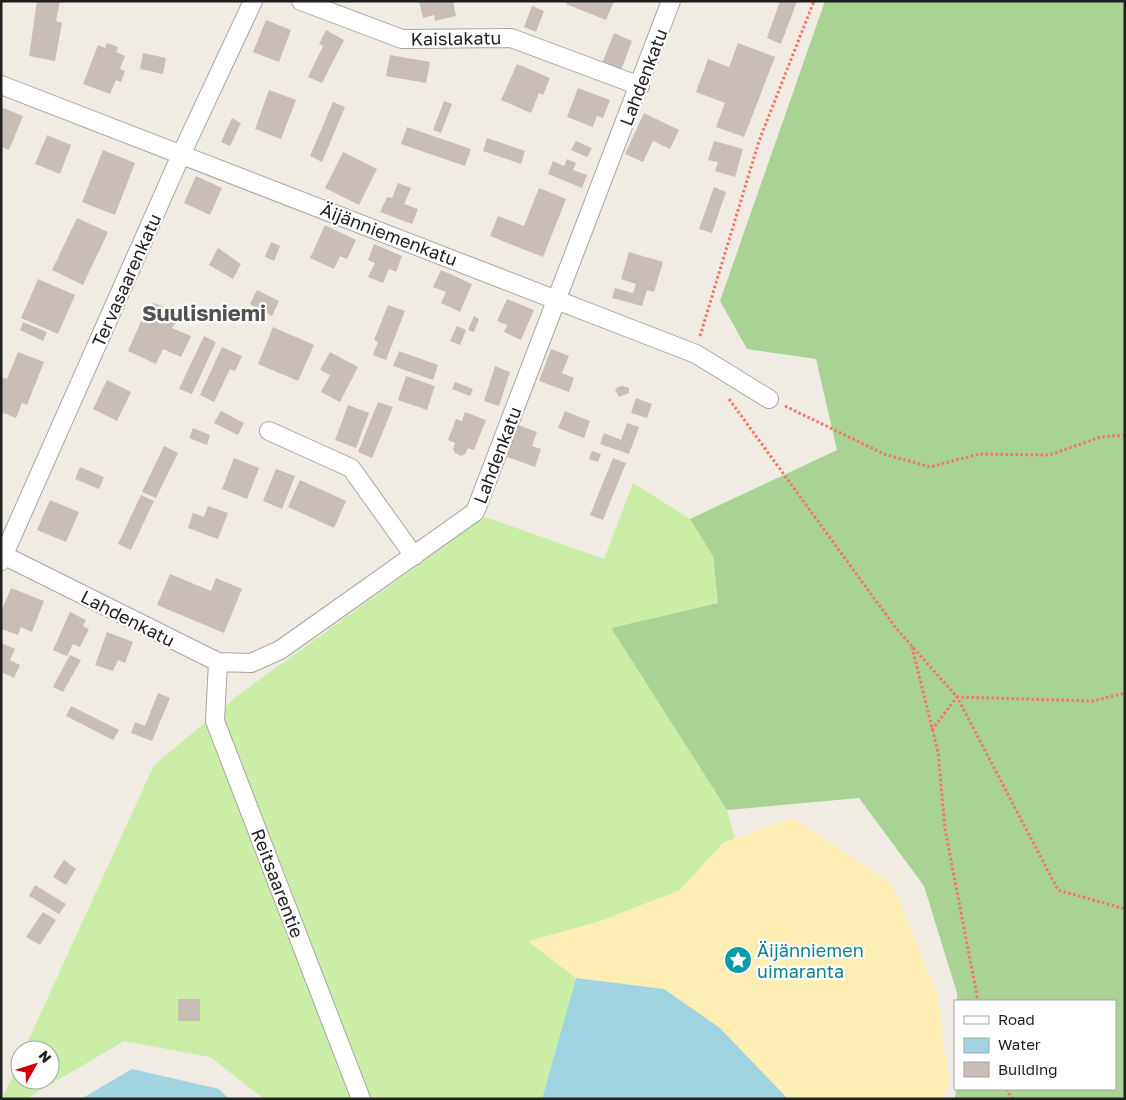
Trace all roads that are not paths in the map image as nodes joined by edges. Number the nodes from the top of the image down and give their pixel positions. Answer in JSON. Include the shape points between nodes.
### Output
{"nodes":[{"id":1,"x":253,"y":1,"type":"edge"},
{"id":2,"x":301,"y":1,"type":"edge"},
{"id":3,"x":671,"y":1,"type":"edge"},
{"id":4,"x":1,"y":85,"type":"edge"},
{"id":5,"x":640,"y":86,"type":"junction"},
{"id":6,"x":181,"y":155,"type":"junction"},
{"id":7,"x":557,"y":299,"type":"junction"},
{"id":8,"x":769,"y":399,"type":"road end"},
{"id":9,"x":269,"y":431,"type":"dead end"},
{"id":10,"x":414,"y":556,"type":"junction"},
{"id":11,"x":2,"y":557,"type":"edge"},
{"id":12,"x":218,"y":662,"type":"junction"},
{"id":13,"x":361,"y":1099,"type":"edge"}],
"edges":[{"from":1,"to":6,"type":"street","name":"Tervasaarenkatu"},
{"from":2,"to":5,"type":"street","name":"Kaislakatu","via":[[402,39],[512,38]]},
{"from":3,"to":5,"type":"street","name":"Lahdenkatu"},
{"from":4,"to":6,"type":"street","name":"Äijänniemenkatu"},
{"from":5,"to":7,"type":"street","name":"Lahdenkatu"},
{"from":6,"to":7,"type":"street","name":"Äijänniemenkatu"},
{"from":6,"to":11,"type":"street","name":"Tervasaarenkatu"},
{"from":7,"to":8,"type":"street","name":"Äijänniemenkatu","via":[[696,354]]},
{"from":7,"to":10,"type":"street","name":"Lahdenkatu","via":[[475,512]]},
{"from":9,"to":10,"type":"street","via":[[351,468]]},
{"from":10,"to":12,"type":"street","name":"Lahdenkatu","via":[[280,650],[251,663]]},
{"from":11,"to":12,"type":"street","name":"Lahdenkatu"},
{"from":12,"to":13,"type":"street","name":"Reitsaarentie","via":[[215,721]]}]}
